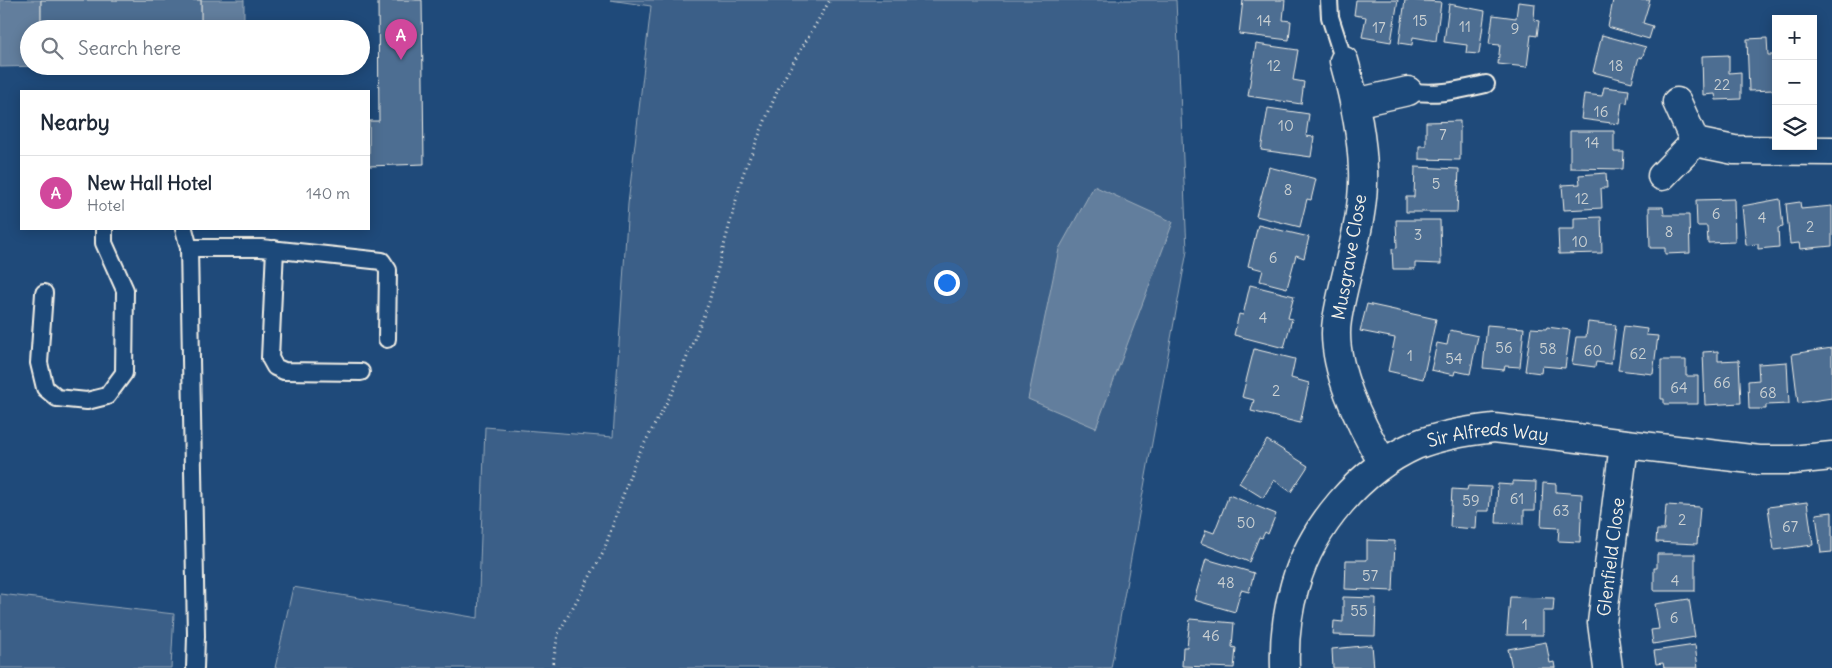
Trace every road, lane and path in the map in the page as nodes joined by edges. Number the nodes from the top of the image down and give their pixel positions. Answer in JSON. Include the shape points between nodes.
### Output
{"nodes":[{"id":1,"x":830,"y":0,"type":"edge"},
{"id":2,"x":1329,"y":0,"type":"edge"},
{"id":3,"x":1344,"y":61,"type":"joint"},
{"id":4,"x":1486,"y":84,"type":"dead end"},
{"id":5,"x":1408,"y":91,"type":"joint"},
{"id":6,"x":1676,"y":102,"type":"dead end"},
{"id":7,"x":1355,"y":103,"type":"junction"},
{"id":8,"x":1695,"y":142,"type":"junction"},
{"id":9,"x":1832,"y":150,"type":"edge"},
{"id":10,"x":1662,"y":176,"type":"dead end"},
{"id":11,"x":104,"y":230,"type":"edge"},
{"id":12,"x":184,"y":230,"type":"edge"},
{"id":13,"x":189,"y":248,"type":"junction"},
{"id":14,"x":275,"y":249,"type":"junction"},
{"id":15,"x":44,"y":293,"type":"dead end"},
{"id":16,"x":387,"y":338,"type":"dead end"},
{"id":17,"x":361,"y":372,"type":"dead end"},
{"id":18,"x":1624,"y":444,"type":"junction"},
{"id":19,"x":1832,"y":456,"type":"edge"},
{"id":20,"x":1383,"y":463,"type":"junction"},
{"id":21,"x":195,"y":668,"type":"edge"},
{"id":22,"x":552,"y":668,"type":"edge"},
{"id":23,"x":1285,"y":668,"type":"edge"},
{"id":24,"x":1608,"y":668,"type":"edge"}],
"edges":[{"from":1,"to":22,"type":"path","via":[[779,87],[743,174],[708,302],[675,387],[635,461],[603,553],[558,634]]},
{"from":2,"to":3,"type":"lane","via":[[1330,17]]},
{"from":3,"to":7,"type":"street","name":"Musgrave Close"},
{"from":4,"to":5,"type":"lane","via":[[1446,93]]},
{"from":5,"to":7,"type":"street"},
{"from":6,"to":8,"type":"street"},
{"from":7,"to":20,"type":"street","name":"Musgrave Close","via":[[1363,171],[1357,233],[1337,322],[1339,357],[1347,390],[1366,435]]},
{"from":8,"to":9,"type":"street","via":[[1734,150]]},
{"from":8,"to":10,"type":"street"},
{"from":11,"to":15,"type":"lane","via":[[104,243],[125,290],[124,373],[107,396],[86,401],[57,398],[45,388],[39,362]]},
{"from":12,"to":13,"type":"lane"},
{"from":13,"to":14,"type":"lane"},
{"from":13,"to":21,"type":"lane"},
{"from":14,"to":16,"type":"lane","via":[[382,261],[388,270]]},
{"from":14,"to":17,"type":"lane","via":[[270,358],[275,366],[284,371]]},
{"from":18,"to":19,"type":"street","name":"Sir Alfreds Way","via":[[1759,460]]},
{"from":18,"to":20,"type":"street","name":"Sir Alfreds Way","via":[[1494,428],[1455,433],[1426,442]]},
{"from":18,"to":24,"type":"street","name":"Glenfield Close","via":[[1602,623]]},
{"from":20,"to":23,"type":"street","name":"Sir Alfreds Way","via":[[1335,511],[1312,546],[1291,601],[1284,650]]}]}
